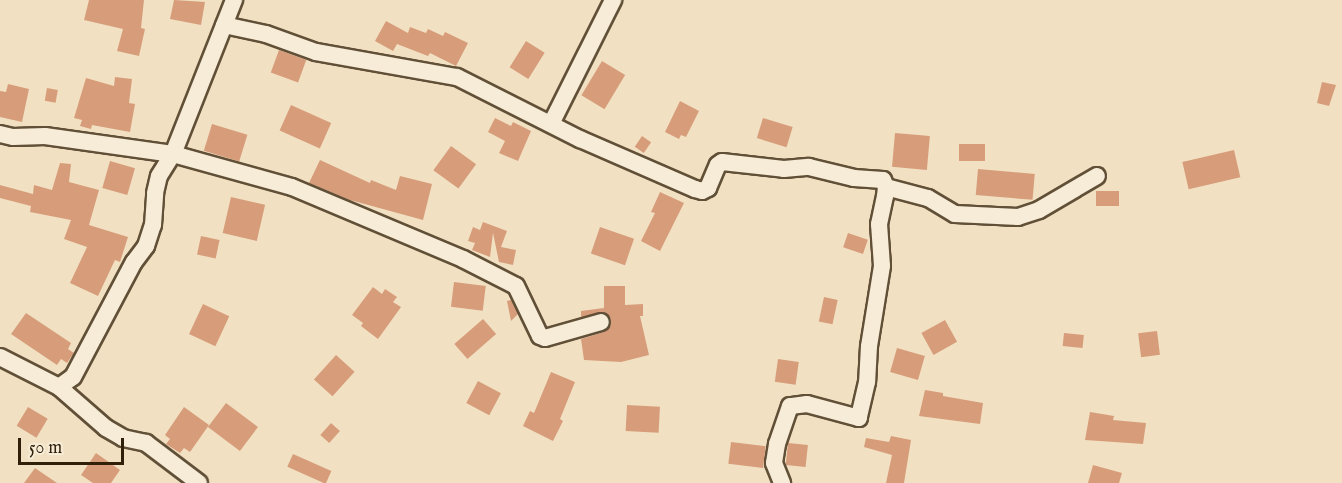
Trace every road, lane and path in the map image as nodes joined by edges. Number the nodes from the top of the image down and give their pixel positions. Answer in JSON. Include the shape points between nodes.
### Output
{"nodes":[{"id":1,"x":234,"y":0,"type":"edge"},
{"id":2,"x":614,"y":0,"type":"edge"},
{"id":3,"x":224,"y":25,"type":"junction"},
{"id":4,"x":551,"y":124,"type":"junction"},
{"id":5,"x":0,"y":134,"type":"edge"},
{"id":6,"x":173,"y":154,"type":"junction"},
{"id":7,"x":1097,"y":176,"type":"dead end"},
{"id":8,"x":886,"y":187,"type":"junction"},
{"id":9,"x":601,"y":322,"type":"dead end"},
{"id":10,"x":0,"y":357,"type":"edge"},
{"id":11,"x":59,"y":387,"type":"junction"},
{"id":12,"x":199,"y":483,"type":"edge"},
{"id":13,"x":782,"y":483,"type":"edge"}],
"edges":[{"from":1,"to":3,"type":"street"},
{"from":2,"to":4,"type":"street"},
{"from":3,"to":4,"type":"street","via":[[266,34],[316,52],[457,77]]},
{"from":3,"to":6,"type":"street"},
{"from":4,"to":8,"type":"street","via":[[702,191],[708,188],[722,162],[784,169],[810,167],[854,178],[883,180]]},
{"from":5,"to":6,"type":"street","via":[[45,136]]},
{"from":6,"to":9,"type":"street","via":[[292,188],[463,259],[516,286],[540,336],[545,338]]},
{"from":6,"to":11,"type":"street","via":[[159,176],[153,225],[146,246],[73,377]]},
{"from":7,"to":8,"type":"street","via":[[1039,210],[1018,217],[955,214],[928,198]]},
{"from":8,"to":13,"type":"street","via":[[879,224],[882,266],[859,418],[807,404],[790,406],[774,463]]},
{"from":10,"to":11,"type":"street"},
{"from":11,"to":12,"type":"street","via":[[106,428],[123,438],[146,443]]}]}
